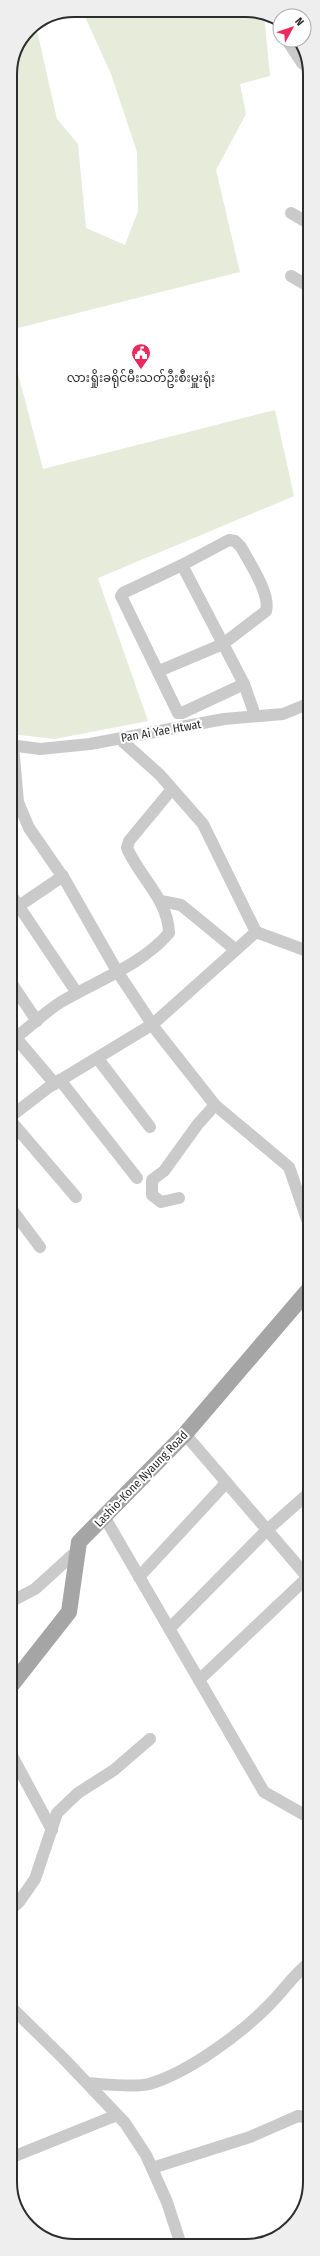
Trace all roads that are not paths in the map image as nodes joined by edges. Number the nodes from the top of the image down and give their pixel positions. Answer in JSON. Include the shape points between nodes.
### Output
{"nodes":[{"id":1,"x":292,"y":48,"type":"edge"},
{"id":2,"x":302,"y":62,"type":"edge"},
{"id":3,"x":291,"y":213,"type":"dead end"},
{"id":4,"x":303,"y":220,"type":"edge"},
{"id":5,"x":291,"y":276,"type":"dead end"},
{"id":6,"x":303,"y":283,"type":"edge"},
{"id":7,"x":182,"y":565,"type":"junction"},
{"id":8,"x":223,"y":644,"type":"junction"},
{"id":9,"x":159,"y":671,"type":"junction"},
{"id":10,"x":244,"y":684,"type":"junction"},
{"id":11,"x":303,"y":706,"type":"edge"},
{"id":12,"x":255,"y":715,"type":"junction"},
{"id":13,"x":120,"y":739,"type":"junction"},
{"id":14,"x":17,"y":746,"type":"edge"},
{"id":15,"x":172,"y":789,"type":"junction"},
{"id":16,"x":17,"y":792,"type":"edge"},
{"id":17,"x":63,"y":876,"type":"junction"},
{"id":18,"x":161,"y":901,"type":"junction"},
{"id":19,"x":17,"y":907,"type":"edge"},
{"id":20,"x":17,"y":913,"type":"edge"},
{"id":21,"x":256,"y":932,"type":"junction"},
{"id":22,"x":303,"y":949,"type":"edge"},
{"id":23,"x":236,"y":950,"type":"junction"},
{"id":24,"x":117,"y":971,"type":"junction"},
{"id":25,"x":17,"y":991,"type":"edge"},
{"id":26,"x":77,"y":993,"type":"junction"},
{"id":27,"x":37,"y":1021,"type":"junction"},
{"id":28,"x":153,"y":1024,"type":"junction"},
{"id":29,"x":17,"y":1037,"type":"edge"},
{"id":30,"x":17,"y":1044,"type":"edge"},
{"id":31,"x":98,"y":1058,"type":"junction"},
{"id":32,"x":58,"y":1082,"type":"junction"},
{"id":33,"x":216,"y":1105,"type":"junction"},
{"id":34,"x":17,"y":1114,"type":"edge"},
{"id":35,"x":17,"y":1127,"type":"edge"},
{"id":36,"x":150,"y":1127,"type":"dead end"},
{"id":37,"x":136,"y":1178,"type":"dead end"},
{"id":38,"x":76,"y":1197,"type":"dead end"},
{"id":39,"x":179,"y":1198,"type":"dead end"},
{"id":40,"x":303,"y":1207,"type":"edge"},
{"id":41,"x":17,"y":1216,"type":"edge"},
{"id":42,"x":40,"y":1247,"type":"dead end"},
{"id":43,"x":303,"y":1296,"type":"edge"},
{"id":44,"x":185,"y":1434,"type":"junction"},
{"id":45,"x":226,"y":1482,"type":"junction"},
{"id":46,"x":303,"y":1498,"type":"edge"},
{"id":47,"x":105,"y":1518,"type":"junction"},
{"id":48,"x":267,"y":1530,"type":"junction"},
{"id":49,"x":78,"y":1550,"type":"junction"},
{"id":50,"x":303,"y":1571,"type":"edge"},
{"id":51,"x":139,"y":1577,"type":"junction"},
{"id":52,"x":303,"y":1584,"type":"edge"},
{"id":53,"x":17,"y":1598,"type":"edge"},
{"id":54,"x":169,"y":1629,"type":"junction"},
{"id":55,"x":17,"y":1680,"type":"edge"},
{"id":56,"x":200,"y":1680,"type":"junction"},
{"id":57,"x":150,"y":1739,"type":"dead end"},
{"id":58,"x":17,"y":1765,"type":"edge"},
{"id":59,"x":303,"y":1814,"type":"edge"},
{"id":60,"x":52,"y":1830,"type":"junction"},
{"id":61,"x":17,"y":1904,"type":"edge"},
{"id":62,"x":303,"y":1968,"type":"edge"},
{"id":63,"x":17,"y":2013,"type":"edge"},
{"id":64,"x":88,"y":2084,"type":"junction"},
{"id":65,"x":117,"y":2115,"type":"junction"},
{"id":66,"x":303,"y":2117,"type":"edge"},
{"id":67,"x":17,"y":2151,"type":"edge"},
{"id":68,"x":152,"y":2168,"type":"junction"},
{"id":69,"x":179,"y":2239,"type":"edge"}],
"edges":[{"from":1,"to":2,"type":"street"},
{"from":3,"to":4,"type":"street"},
{"from":5,"to":6,"type":"street"},
{"from":7,"to":8,"type":"street"},
{"from":7,"to":8,"type":"street","via":[[229,540],[235,541],[241,547],[268,603],[266,611]]},
{"from":7,"to":9,"type":"street","via":[[121,596]]},
{"from":8,"to":9,"type":"street"},
{"from":8,"to":10,"type":"street"},
{"from":9,"to":10,"type":"street","via":[[178,713]]},
{"from":10,"to":12,"type":"street"},
{"from":11,"to":12,"type":"street","name":"Pan Ai Yae Htwat","via":[[283,714]]},
{"from":12,"to":13,"type":"street","name":"Pan Ai Yae Htwat"},
{"from":13,"to":14,"type":"street","name":"Pan Ai Yae Htwat","via":[[40,749]]},
{"from":13,"to":15,"type":"street"},
{"from":15,"to":18,"type":"street","via":[[129,841],[127,848]]},
{"from":15,"to":21,"type":"street","via":[[203,824]]},
{"from":16,"to":17,"type":"street","via":[[18,802],[29,828]]},
{"from":17,"to":19,"type":"street"},
{"from":17,"to":24,"type":"street"},
{"from":18,"to":23,"type":"street","via":[[181,905]]},
{"from":18,"to":24,"type":"street","via":[[168,919],[169,932],[163,940]]},
{"from":20,"to":26,"type":"street"},
{"from":21,"to":22,"type":"street"},
{"from":21,"to":23,"type":"street"},
{"from":23,"to":28,"type":"street"},
{"from":24,"to":26,"type":"street"},
{"from":24,"to":28,"type":"street"},
{"from":25,"to":27,"type":"street"},
{"from":26,"to":27,"type":"street","via":[[59,1003]]},
{"from":27,"to":29,"type":"street"},
{"from":28,"to":31,"type":"street"},
{"from":28,"to":33,"type":"street","via":[[197,1084]]},
{"from":30,"to":32,"type":"street"},
{"from":31,"to":32,"type":"street"},
{"from":31,"to":36,"type":"street"},
{"from":32,"to":34,"type":"street"},
{"from":32,"to":37,"type":"street"},
{"from":33,"to":39,"type":"street","via":[[198,1124],[164,1171],[152,1180],[152,1195],[160,1202]]},
{"from":33,"to":40,"type":"street","via":[[290,1167]]},
{"from":35,"to":38,"type":"street"},
{"from":41,"to":42,"type":"street"},
{"from":43,"to":44,"type":"main road","name":"Lashio-Kone Nyaung Road"},
{"from":44,"to":45,"type":"street"},
{"from":44,"to":47,"type":"main road","name":"Lashio-Kone Nyaung Road"},
{"from":45,"to":48,"type":"street"},
{"from":45,"to":51,"type":"street"},
{"from":46,"to":48,"type":"street"},
{"from":47,"to":49,"type":"main road","name":"Lashio-Kone Nyaung Road","via":[[79,1542]]},
{"from":47,"to":51,"type":"street"},
{"from":48,"to":50,"type":"street"},
{"from":48,"to":54,"type":"street"},
{"from":49,"to":53,"type":"street","via":[[35,1589]]},
{"from":49,"to":55,"type":"main road","name":"Lashio-Kone Nyaung Road","via":[[70,1612]]},
{"from":51,"to":54,"type":"street"},
{"from":52,"to":56,"type":"street"},
{"from":54,"to":56,"type":"street"},
{"from":56,"to":59,"type":"street","via":[[264,1792]]},
{"from":57,"to":60,"type":"street","via":[[114,1770],[78,1793],[57,1813]]},
{"from":58,"to":60,"type":"street"},
{"from":60,"to":61,"type":"street","via":[[35,1879]]},
{"from":62,"to":64,"type":"street","via":[[297,1972],[270,2004],[223,2043],[186,2068],[148,2084]]},
{"from":63,"to":64,"type":"street"},
{"from":64,"to":65,"type":"street"},
{"from":65,"to":67,"type":"street"},
{"from":65,"to":68,"type":"street","via":[[146,2155]]},
{"from":66,"to":68,"type":"street","via":[[298,2116],[250,2137]]},
{"from":68,"to":69,"type":"street"}]}
